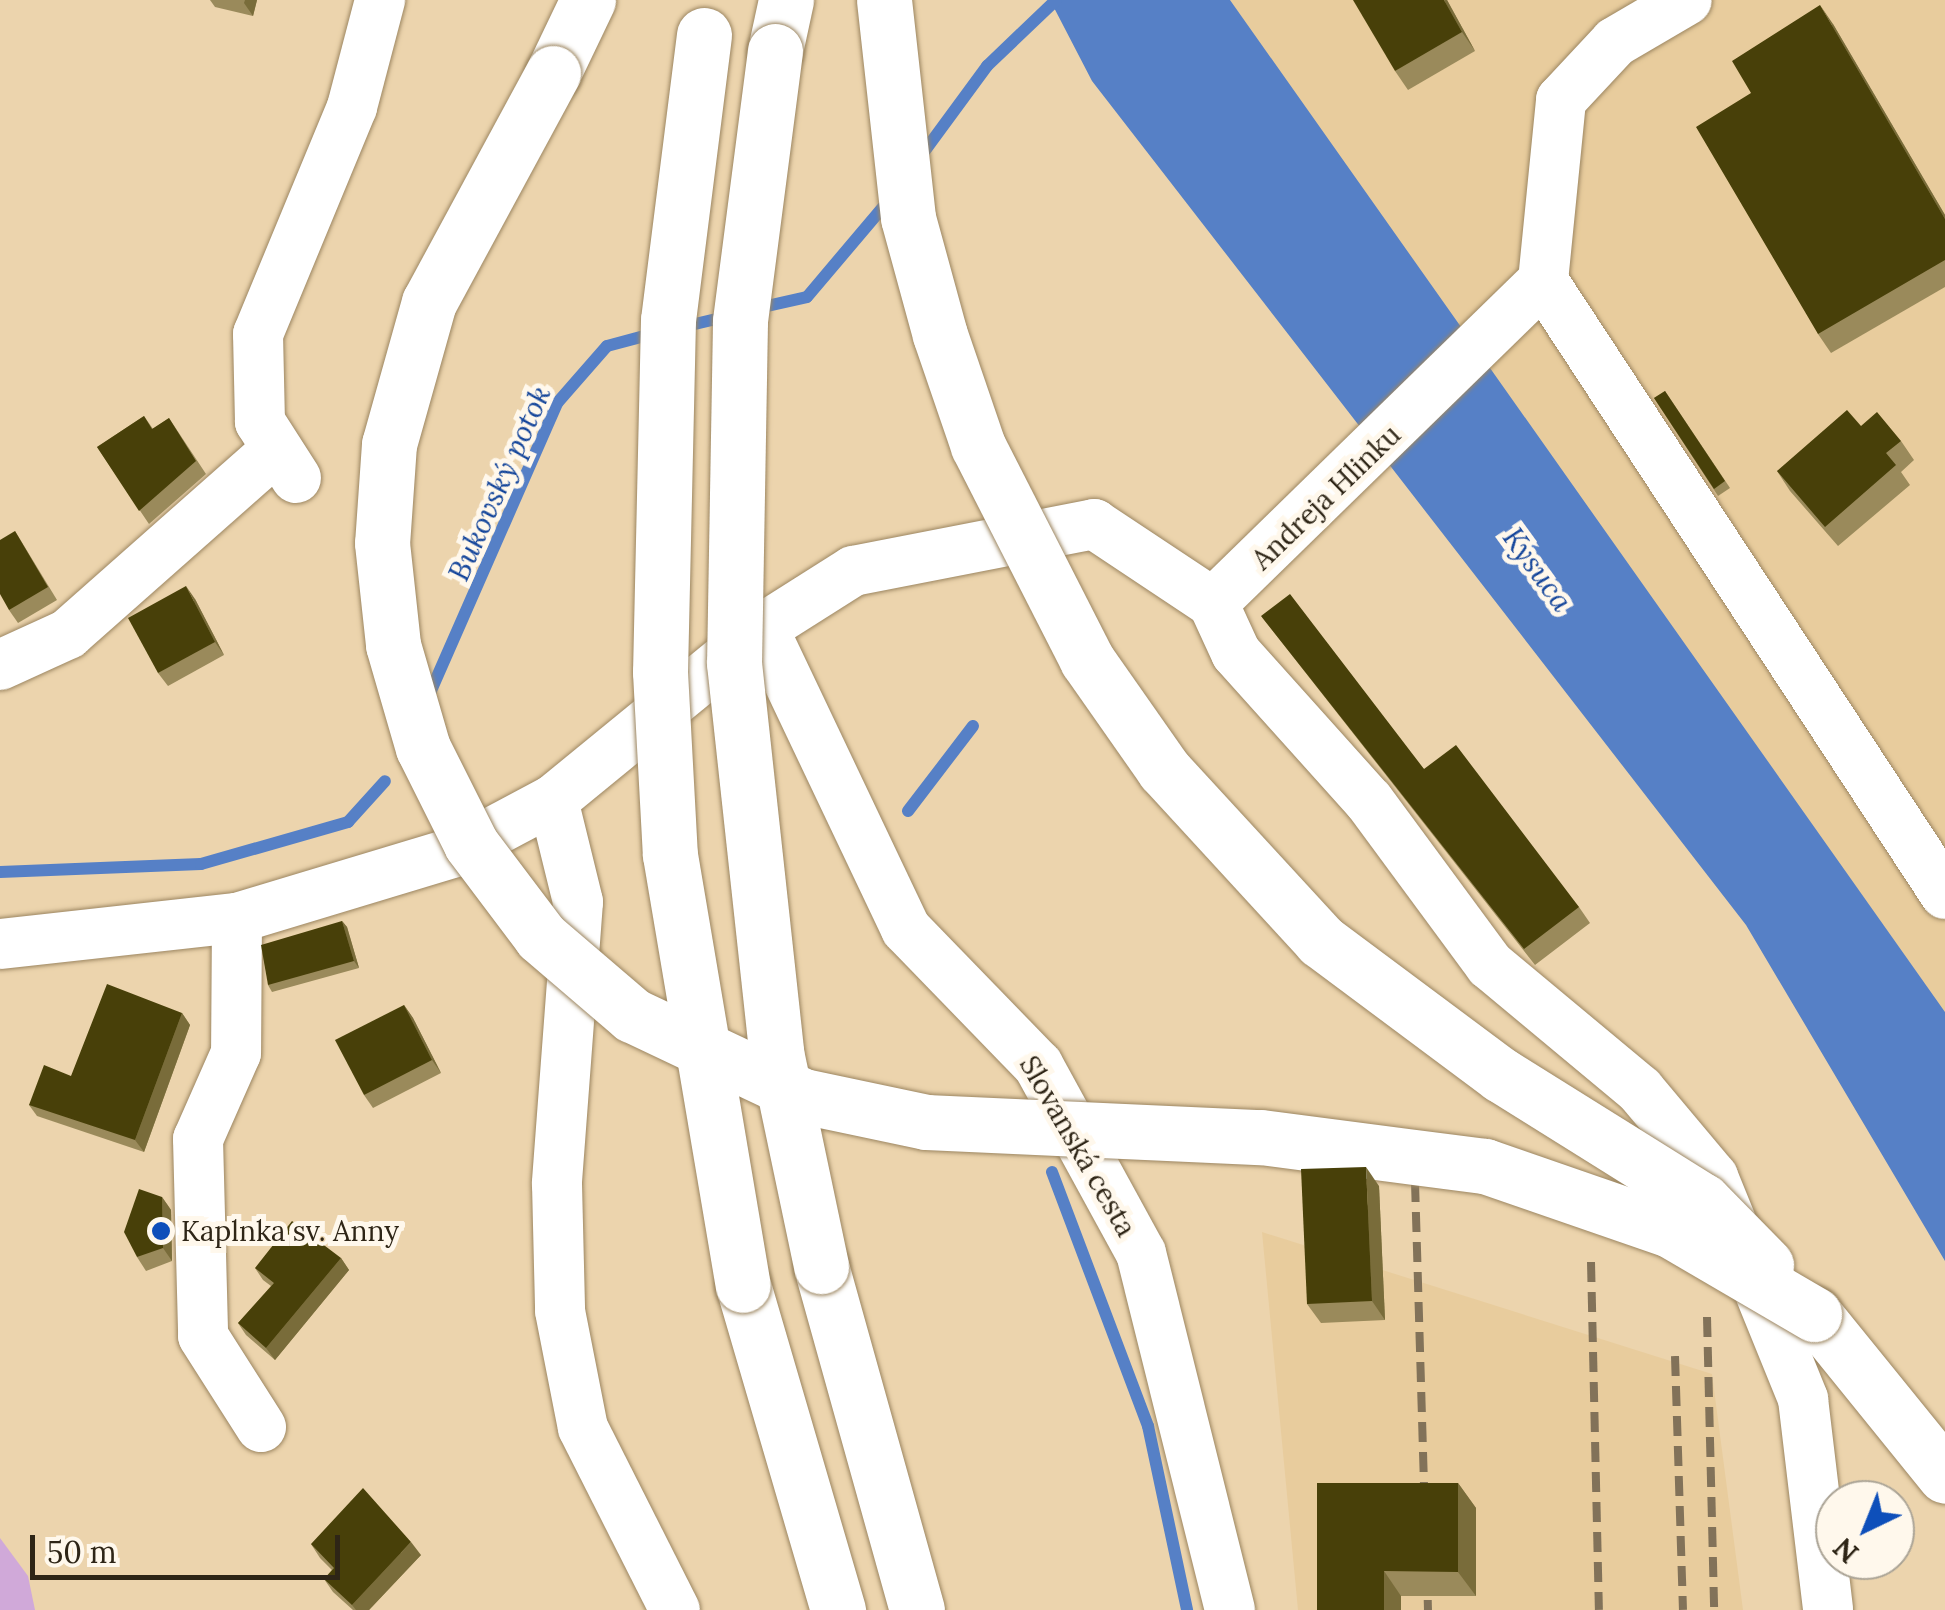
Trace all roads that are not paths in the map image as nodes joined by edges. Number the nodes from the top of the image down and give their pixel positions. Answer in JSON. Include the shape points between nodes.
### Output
{"nodes":[{"id":1,"x":380,"y":0,"type":"edge"},
{"id":2,"x":588,"y":0,"type":"edge"},
{"id":3,"x":884,"y":0,"type":"edge"},
{"id":4,"x":1687,"y":0,"type":"edge"},
{"id":5,"x":707,"y":18,"type":"edge"},
{"id":6,"x":780,"y":26,"type":"edge"},
{"id":7,"x":1529,"y":296,"type":"junction"},
{"id":8,"x":1214,"y":603,"type":"junction"},
{"id":9,"x":763,"y":628,"type":"junction"},
{"id":10,"x":0,"y":665,"type":"edge"},
{"id":11,"x":553,"y":800,"type":"junction"},
{"id":12,"x":1945,"y":894,"type":"edge"},
{"id":13,"x":236,"y":918,"type":"junction"},
{"id":14,"x":0,"y":944,"type":"edge"},
{"id":15,"x":1814,"y":1314,"type":"junction"},
{"id":16,"x":261,"y":1427,"type":"dead end"},
{"id":17,"x":1945,"y":1476,"type":"edge"},
{"id":18,"x":676,"y":1610,"type":"edge"},
{"id":19,"x":838,"y":1610,"type":"edge"},
{"id":20,"x":917,"y":1610,"type":"edge"},
{"id":21,"x":1230,"y":1610,"type":"edge"},
{"id":22,"x":1828,"y":1610,"type":"edge"}],
"edges":[{"from":1,"to":10,"type":"street","via":[[352,107],[258,334],[254,388],[285,465],[68,634]]},
{"from":2,"to":15,"type":"main road","bridge":true,"via":[[429,302],[389,444],[382,543],[393,645],[423,748],[471,844],[540,937],[665,1035],[803,1096],[926,1122],[1261,1137],[1486,1166],[1670,1230]]},
{"from":3,"to":15,"type":"main road","bridge":true,"via":[[908,218],[978,446],[1087,660],[1164,770],[1322,941],[1501,1075],[1703,1201]]},
{"from":4,"to":7,"type":"street","via":[[1615,42],[1561,100]]},
{"from":5,"to":19,"type":"main road","bridge":true,"via":[[668,320],[660,672],[670,855],[743,1286]]},
{"from":6,"to":20,"type":"main road","bridge":true,"via":[[740,322],[734,663],[762,957],[821,1266]]},
{"from":7,"to":8,"type":"street","name":"Andreja Hlinku"},
{"from":7,"to":12,"type":"street"},
{"from":8,"to":9,"type":"street","via":[[1094,524],[853,571]]},
{"from":8,"to":22,"type":"street","via":[[1236,653],[1369,801],[1490,966],[1640,1090],[1713,1177],[1803,1399]]},
{"from":9,"to":11,"type":"street"},
{"from":9,"to":21,"type":"street","name":"Slovanská cesta","via":[[906,929],[1038,1065],[1141,1253]]},
{"from":11,"to":13,"type":"street","via":[[456,852]]},
{"from":11,"to":18,"type":"street","via":[[578,902],[556,1184],[560,1312],[583,1428]]},
{"from":13,"to":14,"type":"street"},
{"from":13,"to":16,"type":"street","via":[[236,1052],[198,1139],[203,1336]]},
{"from":15,"to":17,"type":"main road"}]}
